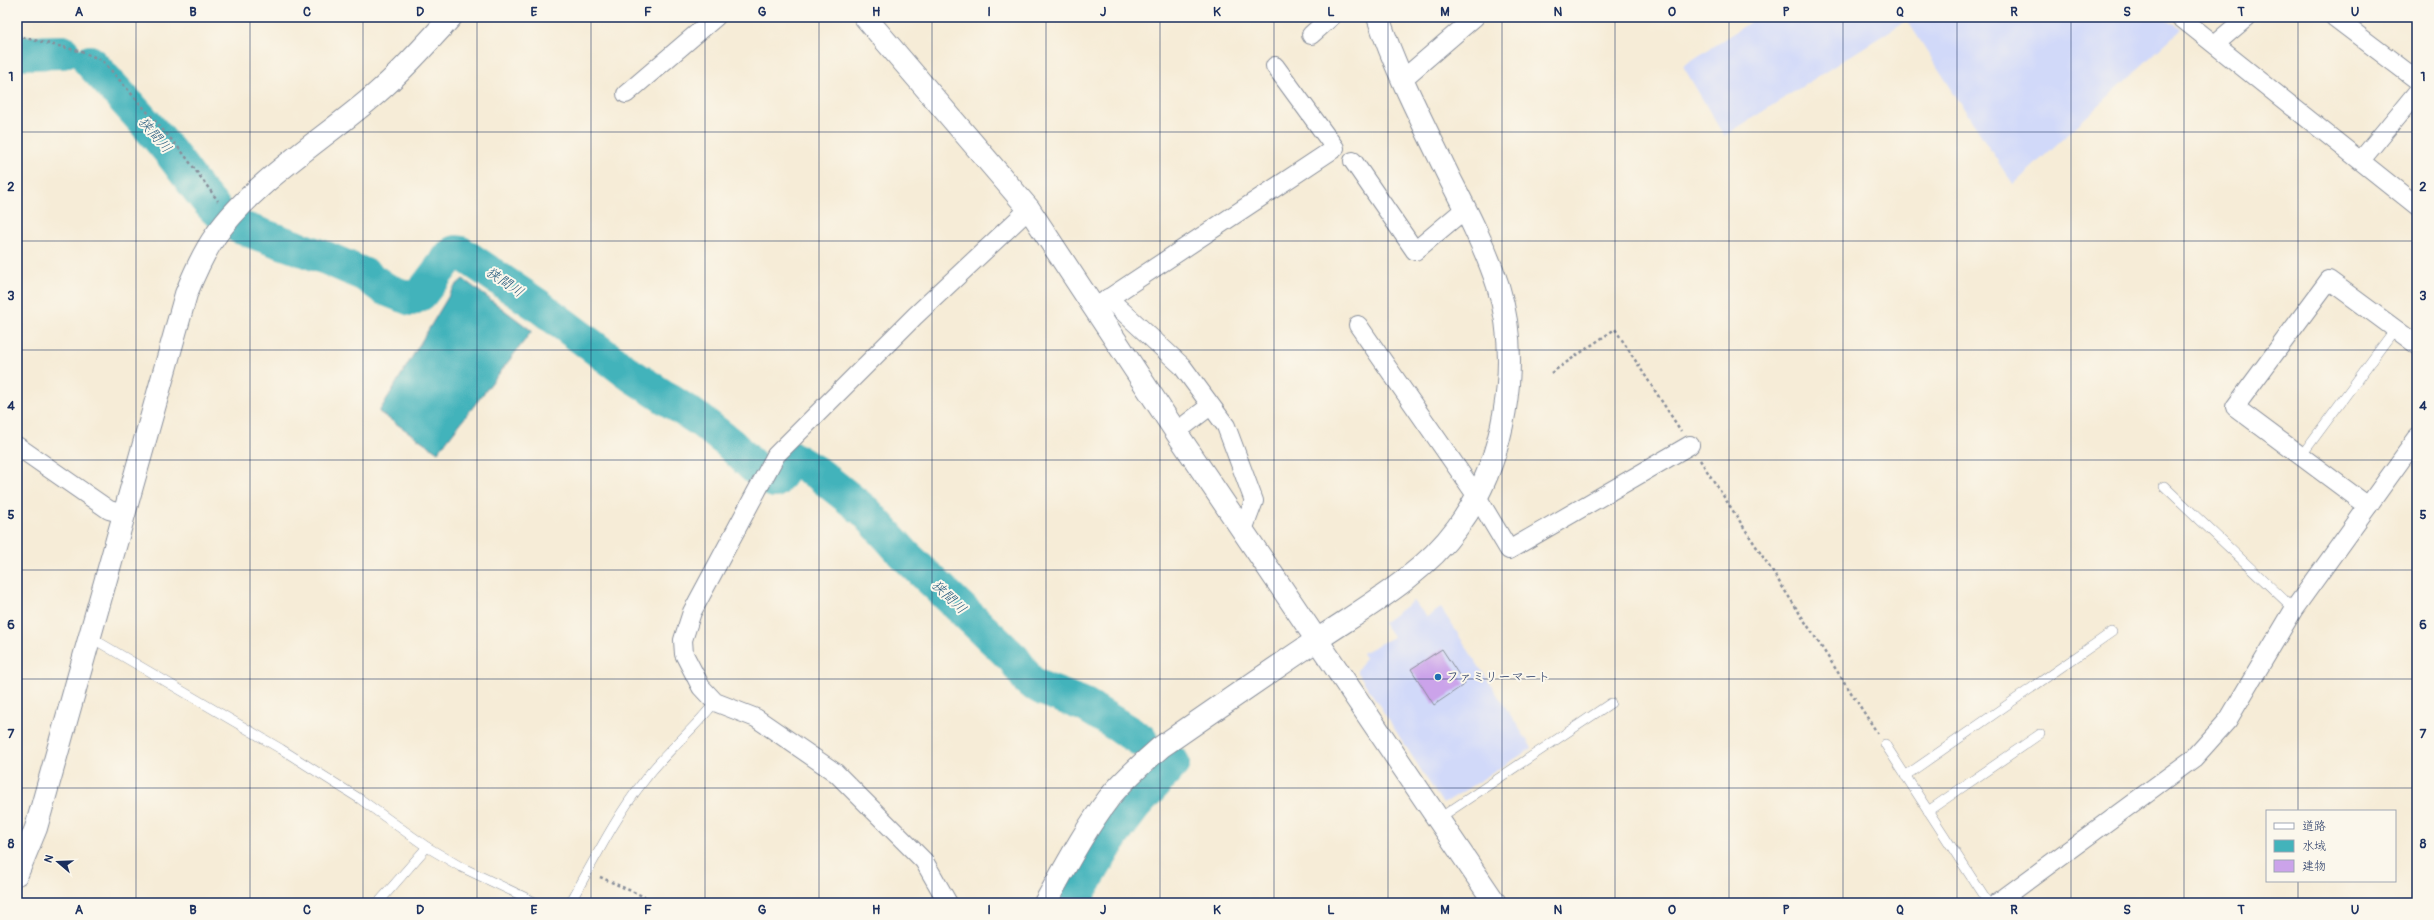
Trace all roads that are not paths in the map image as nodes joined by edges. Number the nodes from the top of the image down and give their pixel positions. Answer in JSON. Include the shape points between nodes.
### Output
{"nodes":[{"id":1,"x":451,"y":17,"type":"edge"},
{"id":2,"x":716,"y":17,"type":"edge"},
{"id":3,"x":865,"y":17,"type":"edge"},
{"id":4,"x":1331,"y":17,"type":"edge"},
{"id":5,"x":1378,"y":17,"type":"edge"},
{"id":6,"x":1475,"y":17,"type":"edge"},
{"id":7,"x":2180,"y":17,"type":"edge"},
{"id":8,"x":2246,"y":17,"type":"edge"},
{"id":9,"x":2334,"y":17,"type":"edge"},
{"id":10,"x":1311,"y":35,"type":"dead end"},
{"id":11,"x":2215,"y":44,"type":"junction"},
{"id":12,"x":1275,"y":66,"type":"dead end"},
{"id":13,"x":1403,"y":78,"type":"junction"},
{"id":14,"x":2417,"y":80,"type":"edge"},
{"id":15,"x":2417,"y":92,"type":"edge"},
{"id":16,"x":626,"y":94,"type":"dead end"},
{"id":17,"x":2362,"y":159,"type":"junction"},
{"id":18,"x":1353,"y":161,"type":"dead end"},
{"id":19,"x":2417,"y":206,"type":"edge"},
{"id":20,"x":1029,"y":209,"type":"junction"},
{"id":21,"x":1465,"y":209,"type":"junction"},
{"id":22,"x":1101,"y":303,"type":"junction"},
{"id":23,"x":1358,"y":325,"type":"dead end"},
{"id":24,"x":2395,"y":329,"type":"junction"},
{"id":25,"x":2417,"y":345,"type":"edge"},
{"id":26,"x":1210,"y":406,"type":"junction"},
{"id":27,"x":1176,"y":432,"type":"junction"},
{"id":28,"x":2417,"y":438,"type":"edge"},
{"id":29,"x":1690,"y":445,"type":"road end"},
{"id":30,"x":17,"y":446,"type":"edge"},
{"id":31,"x":2301,"y":456,"type":"junction"},
{"id":32,"x":2164,"y":486,"type":"dead end"},
{"id":33,"x":1476,"y":495,"type":"junction"},
{"id":34,"x":2368,"y":506,"type":"junction"},
{"id":35,"x":124,"y":514,"type":"junction"},
{"id":36,"x":1243,"y":530,"type":"junction"},
{"id":37,"x":2294,"y":609,"type":"junction"},
{"id":38,"x":2112,"y":632,"type":"dead end"},
{"id":39,"x":90,"y":637,"type":"junction"},
{"id":40,"x":1318,"y":639,"type":"junction"},
{"id":41,"x":715,"y":702,"type":"junction"},
{"id":42,"x":1611,"y":703,"type":"dead end"},
{"id":43,"x":2040,"y":734,"type":"dead end"},
{"id":44,"x":1885,"y":744,"type":"road end"},
{"id":45,"x":1905,"y":776,"type":"junction"},
{"id":46,"x":1928,"y":811,"type":"junction"},
{"id":47,"x":1438,"y":819,"type":"junction"},
{"id":48,"x":426,"y":847,"type":"junction"},
{"id":49,"x":17,"y":874,"type":"edge"},
{"id":50,"x":1998,"y":902,"type":"edge"},
{"id":51,"x":378,"y":903,"type":"edge"},
{"id":52,"x":537,"y":903,"type":"edge"},
{"id":53,"x":570,"y":903,"type":"edge"},
{"id":54,"x":948,"y":903,"type":"edge"},
{"id":55,"x":1045,"y":903,"type":"edge"},
{"id":56,"x":1494,"y":903,"type":"edge"}],
"edges":[{"from":1,"to":35,"type":"street","via":[[382,89],[274,176],[231,216],[201,258],[186,294]]},
{"from":2,"to":16,"type":"street"},
{"from":3,"to":20,"type":"street"},
{"from":4,"to":10,"type":"street"},
{"from":5,"to":13,"type":"street"},
{"from":6,"to":13,"type":"street"},
{"from":7,"to":11,"type":"street"},
{"from":8,"to":11,"type":"street"},
{"from":9,"to":14,"type":"street"},
{"from":11,"to":17,"type":"street"},
{"from":12,"to":22,"type":"street","via":[[1335,148]]},
{"from":13,"to":21,"type":"street"},
{"from":15,"to":17,"type":"street"},
{"from":17,"to":19,"type":"street"},
{"from":18,"to":21,"type":"street","via":[[1415,251]]},
{"from":20,"to":22,"type":"street"},
{"from":20,"to":41,"type":"street","via":[[909,322],[776,455],[692,612],[683,640],[684,654],[691,671]]},
{"from":21,"to":33,"type":"street","via":[[1498,287],[1509,350],[1506,406],[1497,442]]},
{"from":22,"to":26,"type":"street","via":[[1182,366]]},
{"from":22,"to":27,"type":"street"},
{"from":23,"to":33,"type":"street"},
{"from":24,"to":25,"type":"street"},
{"from":24,"to":31,"type":"lane"},
{"from":24,"to":31,"type":"street","via":[[2328,280],[2235,407]]},
{"from":26,"to":27,"type":"street"},
{"from":26,"to":36,"type":"street","via":[[1226,426],[1254,501]]},
{"from":27,"to":36,"type":"street"},
{"from":28,"to":34,"type":"street"},
{"from":29,"to":33,"type":"street","via":[[1509,550]]},
{"from":30,"to":35,"type":"street","via":[[109,510]]},
{"from":31,"to":34,"type":"street"},
{"from":32,"to":37,"type":"lane"},
{"from":33,"to":40,"type":"street","via":[[1457,528],[1425,563],[1389,592]]},
{"from":34,"to":37,"type":"street"},
{"from":35,"to":39,"type":"street"},
{"from":36,"to":40,"type":"street"},
{"from":37,"to":50,"type":"street","via":[[2228,720],[2194,758]]},
{"from":38,"to":45,"type":"lane"},
{"from":39,"to":48,"type":"lane","via":[[281,749],[360,799]]},
{"from":39,"to":49,"type":"street","via":[[36,828]]},
{"from":40,"to":47,"type":"street"},
{"from":40,"to":55,"type":"street","via":[[1161,747],[1129,776],[1109,798],[1090,826]]},
{"from":41,"to":53,"type":"lane","via":[[698,724],[643,781]]},
{"from":41,"to":54,"type":"street","via":[[756,718],[836,773],[924,861]]},
{"from":42,"to":47,"type":"lane"},
{"from":43,"to":46,"type":"lane"},
{"from":44,"to":45,"type":"lane"},
{"from":45,"to":46,"type":"lane"},
{"from":46,"to":50,"type":"lane"},
{"from":47,"to":56,"type":"street"},
{"from":48,"to":51,"type":"lane"},
{"from":48,"to":52,"type":"lane","via":[[461,867]]}]}
